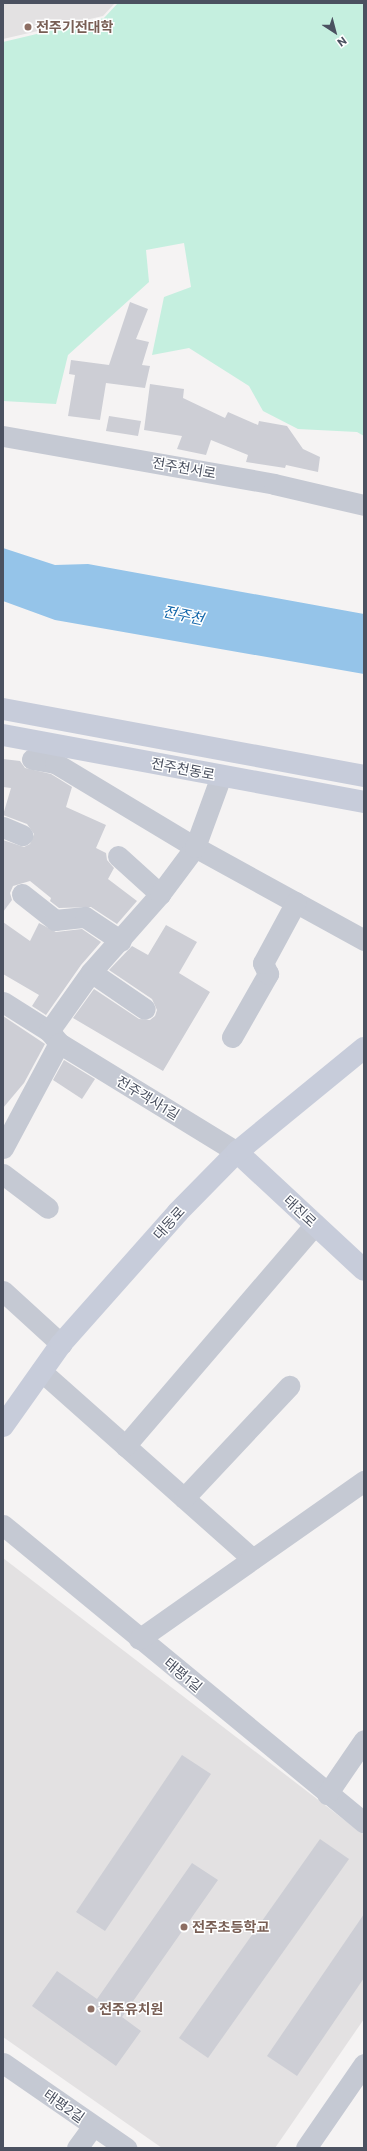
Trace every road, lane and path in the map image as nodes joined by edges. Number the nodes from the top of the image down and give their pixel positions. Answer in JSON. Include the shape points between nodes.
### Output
{"nodes":[{"id":1,"x":3,"y":436,"type":"edge"},
{"id":2,"x":364,"y":505,"type":"edge"},
{"id":3,"x":3,"y":709,"type":"edge"},
{"id":4,"x":3,"y":735,"type":"edge"},
{"id":5,"x":32,"y":759,"type":"dead end"},
{"id":6,"x":221,"y":776,"type":"junction"},
{"id":7,"x":364,"y":776,"type":"edge"},
{"id":8,"x":364,"y":802,"type":"edge"},
{"id":9,"x":3,"y":827,"type":"edge"},
{"id":10,"x":22,"y":834,"type":"dead end"},
{"id":11,"x":195,"y":847,"type":"junction"},
{"id":12,"x":118,"y":856,"type":"dead end"},
{"id":13,"x":22,"y":894,"type":"dead end"},
{"id":14,"x":160,"y":894,"type":"junction"},
{"id":15,"x":296,"y":902,"type":"junction"},
{"id":16,"x":364,"y":940,"type":"edge"},
{"id":17,"x":121,"y":941,"type":"junction"},
{"id":18,"x":91,"y":972,"type":"junction"},
{"id":19,"x":3,"y":1002,"type":"edge"},
{"id":20,"x":145,"y":1009,"type":"dead end"},
{"id":21,"x":54,"y":1037,"type":"junction"},
{"id":22,"x":232,"y":1037,"type":"dead end"},
{"id":23,"x":364,"y":1048,"type":"edge"},
{"id":24,"x":3,"y":1148,"type":"edge"},
{"id":25,"x":237,"y":1152,"type":"junction"},
{"id":26,"x":3,"y":1174,"type":"edge"},
{"id":27,"x":48,"y":1208,"type":"dead end"},
{"id":28,"x":315,"y":1224,"type":"junction"},
{"id":29,"x":364,"y":1270,"type":"edge"},
{"id":30,"x":3,"y":1291,"type":"edge"},
{"id":31,"x":62,"y":1344,"type":"junction"},
{"id":32,"x":41,"y":1371,"type":"junction"},
{"id":33,"x":289,"y":1386,"type":"dead end"},
{"id":34,"x":3,"y":1426,"type":"edge"},
{"id":35,"x":125,"y":1446,"type":"junction"},
{"id":36,"x":364,"y":1481,"type":"edge"},
{"id":37,"x":184,"y":1498,"type":"junction"},
{"id":38,"x":3,"y":1525,"type":"edge"},
{"id":39,"x":253,"y":1559,"type":"junction"},
{"id":40,"x":140,"y":1639,"type":"junction"},
{"id":41,"x":364,"y":1740,"type":"edge"},
{"id":42,"x":327,"y":1794,"type":"junction"},
{"id":43,"x":364,"y":1823,"type":"edge"},
{"id":44,"x":3,"y":2063,"type":"edge"},
{"id":45,"x":364,"y":2064,"type":"edge"},
{"id":46,"x":93,"y":2126,"type":"junction"},
{"id":47,"x":77,"y":2148,"type":"edge"},
{"id":48,"x":126,"y":2148,"type":"edge"},
{"id":49,"x":306,"y":2148,"type":"edge"}],
"edges":[{"from":1,"to":2,"type":"street","name":"전주천서로","via":[[274,484]]},
{"from":3,"to":7,"type":"street","name":"전주천동로"},
{"from":4,"to":6,"type":"street","name":"전주천동로"},
{"from":5,"to":11,"type":"street","via":[[55,763]]},
{"from":6,"to":8,"type":"street","name":"전주천동로"},
{"from":6,"to":11,"type":"street"},
{"from":9,"to":10,"type":"street"},
{"from":11,"to":14,"type":"street"},
{"from":11,"to":15,"type":"street"},
{"from":12,"to":14,"type":"street"},
{"from":13,"to":17,"type":"street","via":[[55,920],[85,917]]},
{"from":14,"to":17,"type":"street"},
{"from":15,"to":16,"type":"street"},
{"from":15,"to":22,"type":"street","via":[[263,963],[268,974]]},
{"from":17,"to":18,"type":"street"},
{"from":18,"to":20,"type":"street"},
{"from":18,"to":21,"type":"street"},
{"from":19,"to":21,"type":"street","name":"전주객사1길"},
{"from":21,"to":24,"type":"street"},
{"from":21,"to":25,"type":"street","name":"전주객사1길"},
{"from":23,"to":25,"type":"street","name":"대동로"},
{"from":25,"to":28,"type":"street","name":"태진로"},
{"from":25,"to":31,"type":"street","name":"대동로","via":[[178,1212]]},
{"from":26,"to":27,"type":"street"},
{"from":28,"to":29,"type":"street","name":"태진로"},
{"from":28,"to":35,"type":"street"},
{"from":30,"to":31,"type":"street"},
{"from":31,"to":32,"type":"street","name":"대동로"},
{"from":32,"to":34,"type":"street","name":"대동로"},
{"from":32,"to":35,"type":"street"},
{"from":33,"to":37,"type":"street"},
{"from":35,"to":37,"type":"street"},
{"from":36,"to":39,"type":"street"},
{"from":37,"to":39,"type":"street"},
{"from":38,"to":40,"type":"street","name":"태평1길"},
{"from":39,"to":40,"type":"street"},
{"from":40,"to":42,"type":"street","name":"태평1길"},
{"from":41,"to":42,"type":"street"},
{"from":42,"to":43,"type":"street","name":"태평1길"},
{"from":44,"to":46,"type":"street","name":"태평2길"},
{"from":45,"to":49,"type":"street"},
{"from":46,"to":47,"type":"street"},
{"from":46,"to":48,"type":"street","name":"태평2길"}]}
